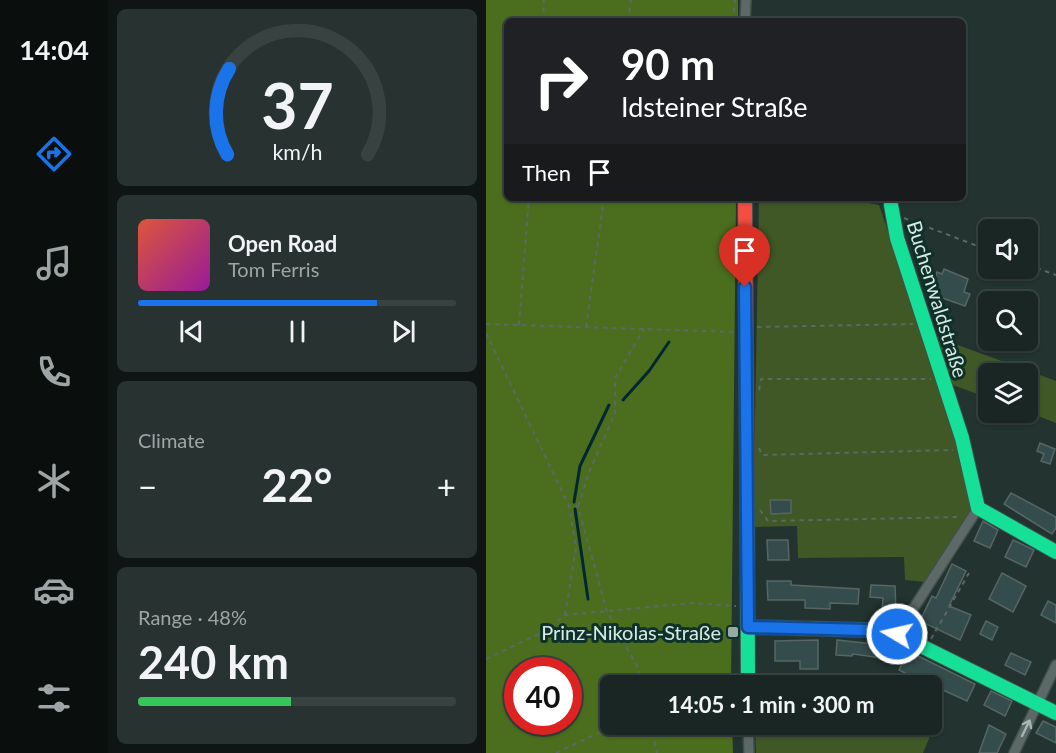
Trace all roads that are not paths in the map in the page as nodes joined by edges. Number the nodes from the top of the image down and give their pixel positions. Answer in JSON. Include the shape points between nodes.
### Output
{"nodes":[{"id":1,"x":746,"y":0,"type":"edge"},
{"id":2,"x":745,"y":18,"type":"edge"},
{"id":3,"x":745,"y":201,"type":"edge"},
{"id":4,"x":891,"y":205,"type":"road end"},
{"id":5,"x":976,"y":513,"type":"junction"},
{"id":6,"x":1056,"y":552,"type":"edge"},
{"id":7,"x":748,"y":627,"type":"junction"},
{"id":8,"x":897,"y":634,"type":"junction"},
{"id":9,"x":1056,"y":665,"type":"edge"},
{"id":10,"x":748,"y":675,"type":"edge"},
{"id":11,"x":1038,"y":702,"type":"junction"},
{"id":12,"x":1056,"y":713,"type":"edge"},
{"id":13,"x":748,"y":735,"type":"edge"},
{"id":14,"x":749,"y":753,"type":"edge"},
{"id":15,"x":1014,"y":753,"type":"edge"}],
"edges":[{"from":1,"to":2,"type":"street"},
{"from":3,"to":7,"type":"street"},
{"from":4,"to":5,"type":"street","name":"Buchenwaldstraße","via":[[897,238],[965,450]]},
{"from":5,"to":6,"type":"street"},
{"from":5,"to":8,"type":"street"},
{"from":7,"to":8,"type":"street"},
{"from":7,"to":10,"type":"street"},
{"from":8,"to":11,"type":"street"},
{"from":9,"to":11,"type":"street"},
{"from":11,"to":12,"type":"street"},
{"from":15,"to":11,"type":"street","one_way":true},
{"from":13,"to":14,"type":"street"}]}
